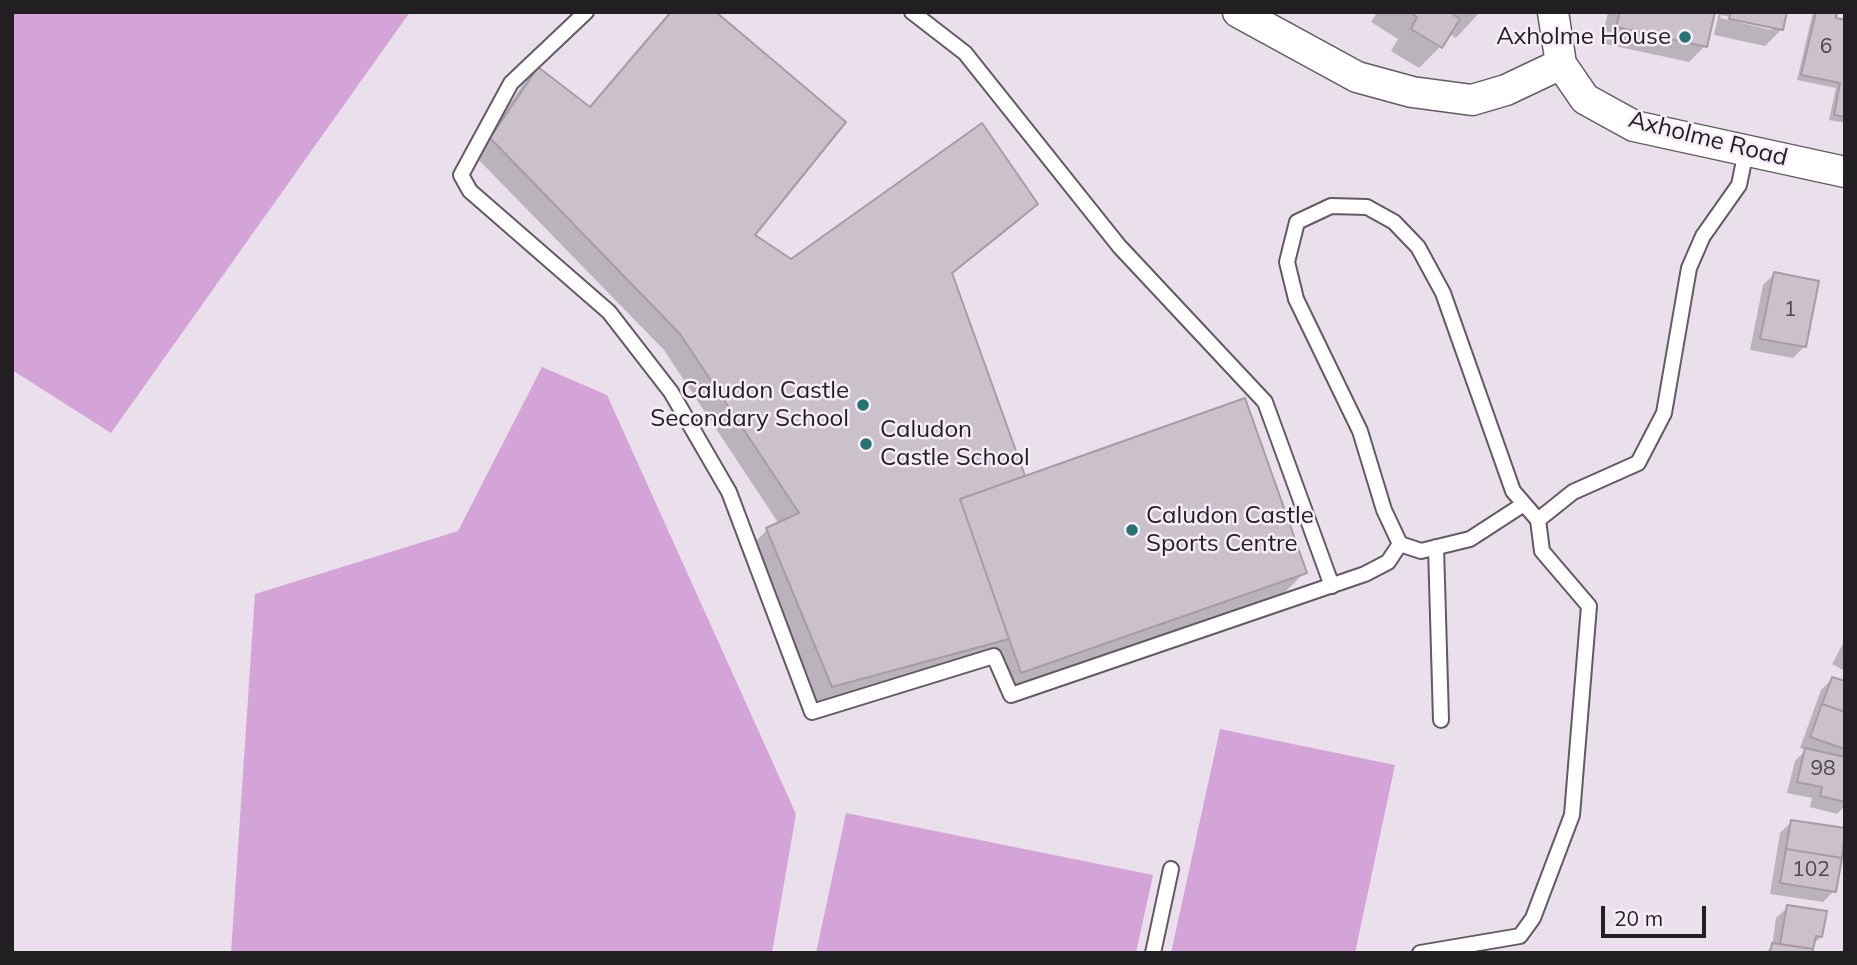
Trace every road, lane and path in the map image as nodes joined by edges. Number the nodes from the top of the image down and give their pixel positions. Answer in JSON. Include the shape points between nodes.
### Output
{"nodes":[{"id":1,"x":586,"y":12,"type":"edge"},
{"id":2,"x":912,"y":12,"type":"edge"},
{"id":3,"x":1238,"y":12,"type":"edge"},
{"id":4,"x":1553,"y":12,"type":"edge"},
{"id":5,"x":1561,"y":64,"type":"junction"},
{"id":6,"x":1746,"y":150,"type":"junction"},
{"id":7,"x":1845,"y":172,"type":"edge"},
{"id":8,"x":1524,"y":504,"type":"junction"},
{"id":9,"x":1538,"y":520,"type":"junction"},
{"id":10,"x":1400,"y":544,"type":"junction"},
{"id":11,"x":1436,"y":547,"type":"junction"},
{"id":12,"x":1332,"y":586,"type":"junction"},
{"id":13,"x":1441,"y":720,"type":"dead end"},
{"id":14,"x":1171,"y":869,"type":"dead end"},
{"id":15,"x":1153,"y":953,"type":"edge"},
{"id":16,"x":1420,"y":953,"type":"edge"}],
"edges":[{"from":1,"to":12,"type":"lane","via":[[511,83],[461,175],[470,191],[609,312],[671,393],[729,492],[811,712],[995,656],[1011,695]]},
{"from":2,"to":12,"type":"lane","via":[[965,53],[1119,246],[1265,402]]},
{"from":3,"to":5,"type":"street","via":[[1357,77],[1412,92],[1472,100]]},
{"from":4,"to":5,"type":"street","name":"Axholme Road"},
{"from":5,"to":6,"type":"street","name":"Axholme Road","via":[[1585,99],[1634,126]]},
{"from":6,"to":7,"type":"street","name":"Axholme Road"},
{"from":6,"to":9,"type":"lane","via":[[1739,185],[1703,236],[1689,268],[1664,413],[1638,463],[1573,492]]},
{"from":8,"to":9,"type":"lane"},
{"from":8,"to":10,"type":"lane","via":[[1513,491],[1443,293],[1418,247],[1394,222],[1367,207],[1331,206],[1297,222],[1287,262],[1296,299],[1360,431],[1384,510]]},
{"from":8,"to":11,"type":"lane","via":[[1470,538]]},
{"from":9,"to":16,"type":"lane","via":[[1542,551],[1589,606],[1572,815],[1533,919],[1520,936]]},
{"from":10,"to":11,"type":"lane","via":[[1421,551]]},
{"from":10,"to":12,"type":"lane","via":[[1388,562]]},
{"from":11,"to":13,"type":"lane"},
{"from":14,"to":15,"type":"lane"}]}
